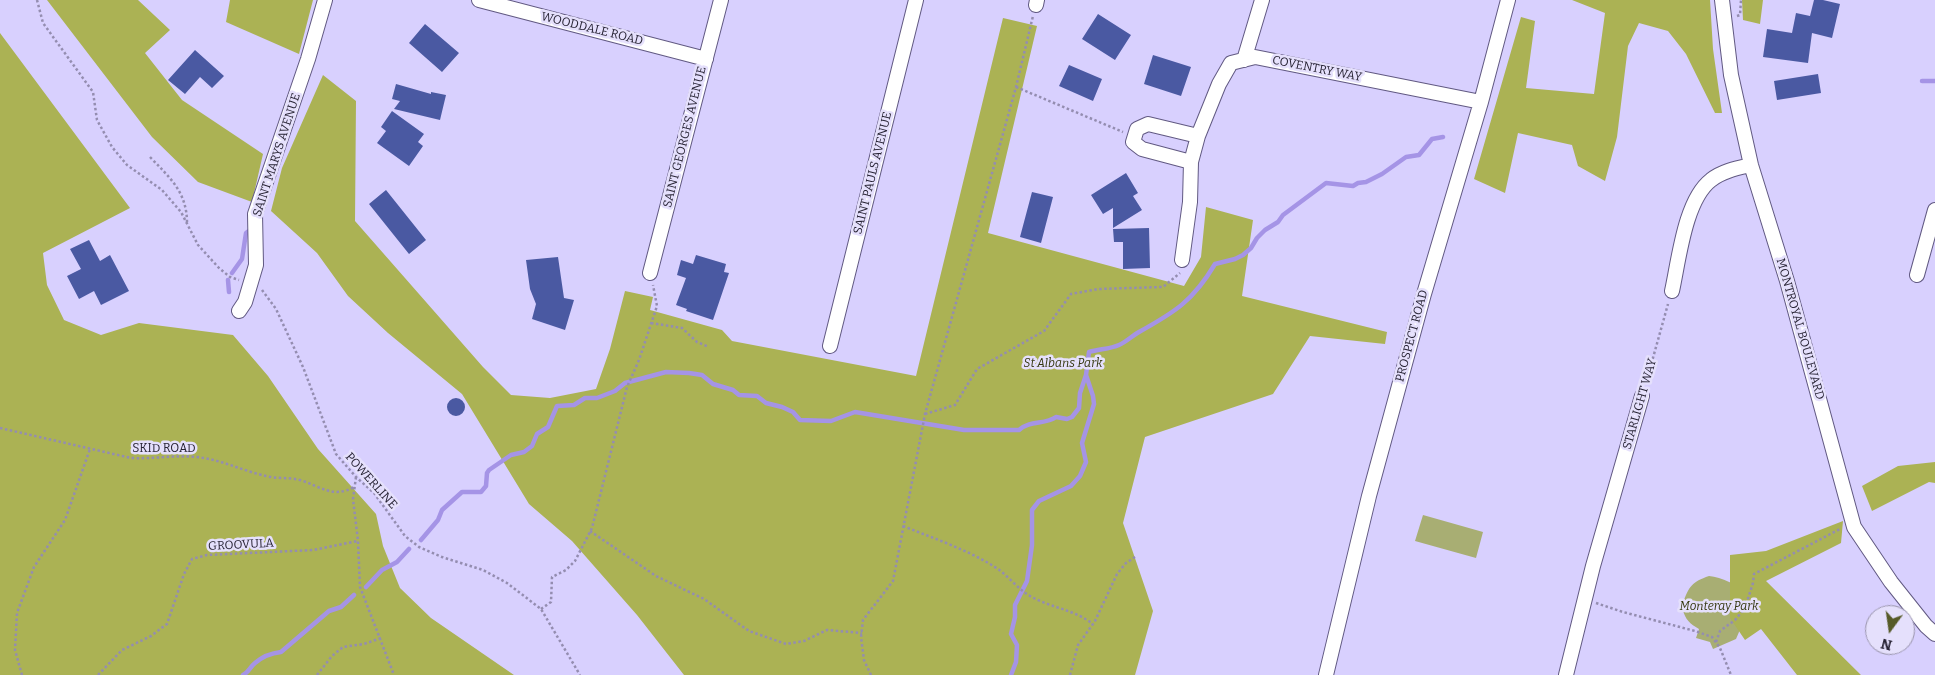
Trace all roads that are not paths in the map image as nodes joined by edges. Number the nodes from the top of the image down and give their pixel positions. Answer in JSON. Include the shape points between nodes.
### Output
{"nodes":[{"id":1,"x":324,"y":0,"type":"edge"},
{"id":2,"x":479,"y":0,"type":"edge"},
{"id":3,"x":721,"y":0,"type":"edge"},
{"id":4,"x":916,"y":0,"type":"edge"},
{"id":5,"x":1262,"y":0,"type":"edge"},
{"id":6,"x":1508,"y":0,"type":"edge"},
{"id":7,"x":1722,"y":0,"type":"edge"},
{"id":8,"x":706,"y":59,"type":"junction"},
{"id":9,"x":1244,"y":60,"type":"junction"},
{"id":10,"x":1481,"y":102,"type":"junction"},
{"id":11,"x":1198,"y":136,"type":"junction"},
{"id":12,"x":1191,"y":162,"type":"junction"},
{"id":13,"x":1751,"y":165,"type":"junction"},
{"id":14,"x":1935,"y":210,"type":"edge"},
{"id":15,"x":1182,"y":260,"type":"road end"},
{"id":16,"x":650,"y":273,"type":"road end"},
{"id":17,"x":1917,"y":275,"type":"dead end"},
{"id":18,"x":1672,"y":291,"type":"road end"},
{"id":19,"x":239,"y":310,"type":"dead end"},
{"id":20,"x":830,"y":346,"type":"dead end"},
{"id":21,"x":1642,"y":396,"type":"road end"},
{"id":22,"x":1935,"y":634,"type":"edge"},
{"id":23,"x":1326,"y":675,"type":"edge"},
{"id":24,"x":1566,"y":675,"type":"edge"}],
"edges":[{"from":1,"to":19,"type":"street","name":"SAINT MARYS AVENUE","via":[[308,59],[255,214],[256,264],[245,302]]},
{"from":2,"to":8,"type":"street","name":"WOODDALE ROAD"},
{"from":3,"to":8,"type":"street","name":"SAINT GEORGES AVENUE"},
{"from":4,"to":20,"type":"street","name":"SAINT PAULS AVENUE"},
{"from":5,"to":9,"type":"street"},
{"from":6,"to":10,"type":"street","name":"PROSPECT ROAD"},
{"from":7,"to":13,"type":"street","name":"MONTROYAL BOULEVARD","via":[[1731,75]]},
{"from":8,"to":16,"type":"street","name":"SAINT GEORGES AVENUE"},
{"from":9,"to":10,"type":"street","name":"COVENTRY WAY","via":[[1255,57]]},
{"from":9,"to":11,"type":"street","via":[[1231,63]]},
{"from":10,"to":23,"type":"street","name":"PROSPECT ROAD","via":[[1369,496]]},
{"from":11,"to":12,"type":"street"},
{"from":11,"to":12,"type":"street","via":[[1148,124],[1137,129],[1133,142],[1142,150]]},
{"from":12,"to":15,"type":"street","via":[[1190,202]]},
{"from":13,"to":18,"type":"street","via":[[1712,180],[1698,194],[1689,216]]},
{"from":13,"to":22,"type":"street","name":"MONTROYAL BOULEVARD","via":[[1787,281],[1854,527],[1891,582]]},
{"from":14,"to":17,"type":"street"},
{"from":21,"to":24,"type":"street","name":"STARLIGHT WAY"}]}
